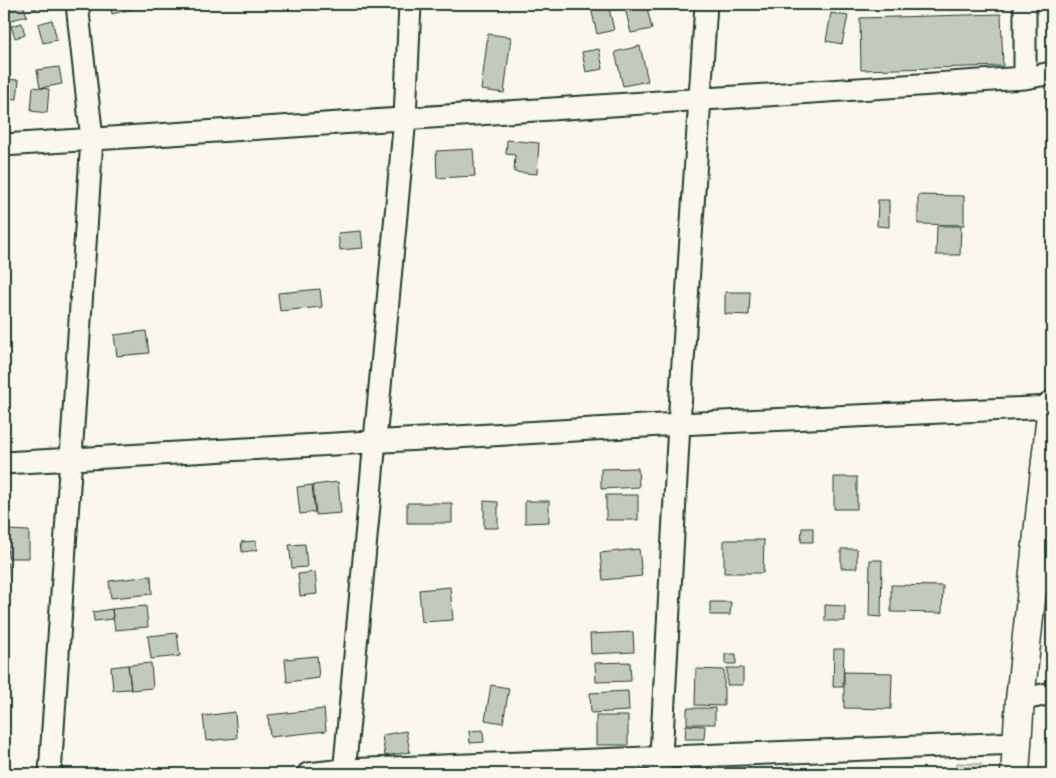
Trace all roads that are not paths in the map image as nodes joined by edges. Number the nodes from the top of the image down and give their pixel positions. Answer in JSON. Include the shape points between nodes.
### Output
{"nodes":[{"id":1,"x":77,"y":4,"type":"edge"},
{"id":2,"x":410,"y":4,"type":"edge"},
{"id":3,"x":706,"y":4,"type":"edge"},
{"id":4,"x":1025,"y":4,"type":"edge"},
{"id":5,"x":1052,"y":73,"type":"edge"},
{"id":6,"x":1025,"y":78,"type":"junction"},
{"id":7,"x":700,"y":98,"type":"junction"},
{"id":8,"x":405,"y":118,"type":"junction"},
{"id":9,"x":92,"y":139,"type":"junction"},
{"id":10,"x":4,"y":145,"type":"edge"},
{"id":11,"x":1052,"y":406,"type":"edge"},
{"id":12,"x":679,"y":424,"type":"junction"},
{"id":13,"x":374,"y":442,"type":"junction"},
{"id":14,"x":71,"y":459,"type":"junction"},
{"id":15,"x":4,"y":464,"type":"edge"},
{"id":16,"x":1052,"y":693,"type":"edge"},
{"id":17,"x":1020,"y":700,"type":"junction"},
{"id":18,"x":1018,"y":743,"type":"junction"},
{"id":19,"x":660,"y":765,"type":"edge"},
{"id":20,"x":344,"y":772,"type":"edge"},
{"id":21,"x":50,"y":774,"type":"edge"},
{"id":22,"x":308,"y":774,"type":"edge"},
{"id":23,"x":1016,"y":774,"type":"edge"}],
"edges":[{"from":1,"to":9,"type":"street"},
{"from":2,"to":8,"type":"street"},
{"from":3,"to":7,"type":"street"},
{"from":4,"to":6,"type":"street"},
{"from":5,"to":6,"type":"street"},
{"from":6,"to":7,"type":"street"},
{"from":7,"to":8,"type":"street"},
{"from":7,"to":12,"type":"street"},
{"from":8,"to":9,"type":"street"},
{"from":8,"to":13,"type":"street"},
{"from":9,"to":10,"type":"street"},
{"from":9,"to":14,"type":"street"},
{"from":11,"to":12,"type":"street"},
{"from":11,"to":17,"type":"main road"},
{"from":12,"to":13,"type":"street"},
{"from":12,"to":19,"type":"street"},
{"from":13,"to":14,"type":"street"},
{"from":13,"to":20,"type":"street"},
{"from":14,"to":15,"type":"street"},
{"from":14,"to":21,"type":"street"},
{"from":16,"to":17,"type":"street"},
{"from":17,"to":18,"type":"main road"},
{"from":18,"to":19,"type":"street"},
{"from":18,"to":23,"type":"main road"},
{"from":19,"to":20,"type":"street"},
{"from":20,"to":22,"type":"street"}]}
